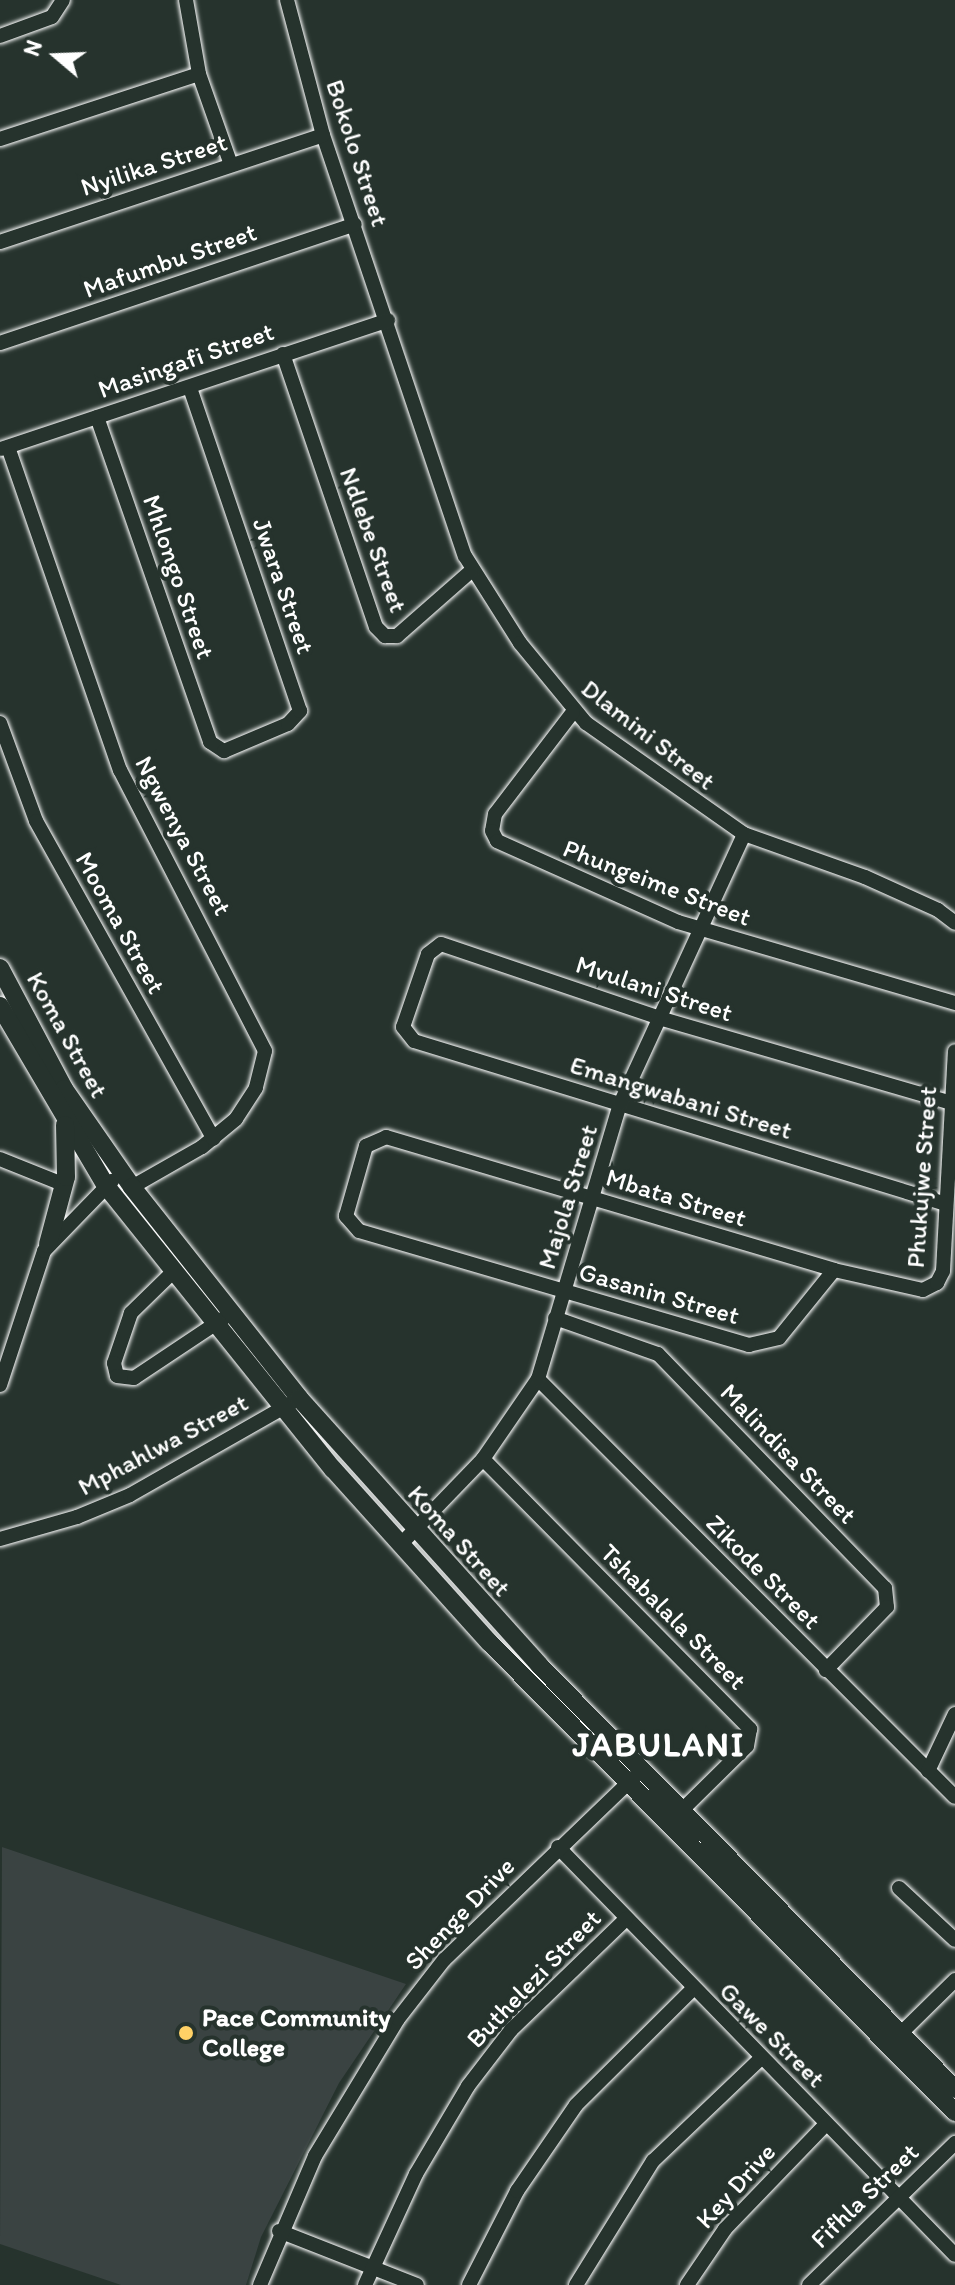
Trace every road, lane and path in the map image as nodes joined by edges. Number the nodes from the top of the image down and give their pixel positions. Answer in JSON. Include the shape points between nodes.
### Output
{"nodes":[{"id":1,"x":63,"y":0,"type":"edge"},
{"id":2,"x":186,"y":0,"type":"edge"},
{"id":3,"x":287,"y":0,"type":"edge"},
{"id":4,"x":0,"y":36,"type":"edge"},
{"id":5,"x":199,"y":74,"type":"junction"},
{"id":6,"x":323,"y":135,"type":"junction"},
{"id":7,"x":0,"y":139,"type":"edge"},
{"id":8,"x":231,"y":165,"type":"junction"},
{"id":9,"x":355,"y":224,"type":"junction"},
{"id":10,"x":0,"y":242,"type":"edge"},
{"id":11,"x":388,"y":320,"type":"junction"},
{"id":12,"x":0,"y":343,"type":"edge"},
{"id":13,"x":283,"y":354,"type":"junction"},
{"id":14,"x":190,"y":387,"type":"junction"},
{"id":15,"x":97,"y":417,"type":"junction"},
{"id":16,"x":4,"y":448,"type":"edge"},
{"id":17,"x":471,"y":571,"type":"junction"},
{"id":18,"x":573,"y":712,"type":"junction"},
{"id":19,"x":0,"y":723,"type":"edge"},
{"id":20,"x":217,"y":750,"type":"joint"},
{"id":21,"x":744,"y":834,"type":"junction"},
{"id":22,"x":955,"y":923,"type":"edge"},
{"id":23,"x":700,"y":930,"type":"junction"},
{"id":24,"x":0,"y":968,"type":"edge"},
{"id":25,"x":955,"y":1003,"type":"edge"},
{"id":26,"x":0,"y":1006,"type":"edge"},
{"id":27,"x":659,"y":1018,"type":"junction"},
{"id":28,"x":404,"y":1034,"type":"joint"},
{"id":29,"x":955,"y":1051,"type":"edge"},
{"id":30,"x":951,"y":1103,"type":"junction"},
{"id":31,"x":620,"y":1104,"type":"junction"},
{"id":32,"x":64,"y":1119,"type":"junction"},
{"id":33,"x":376,"y":1138,"type":"joint"},
{"id":34,"x":214,"y":1139,"type":"junction"},
{"id":35,"x":0,"y":1159,"type":"edge"},
{"id":36,"x":128,"y":1180,"type":"junction"},
{"id":37,"x":65,"y":1185,"type":"junction"},
{"id":38,"x":106,"y":1186,"type":"junction"},
{"id":39,"x":593,"y":1197,"type":"junction"},
{"id":40,"x":946,"y":1204,"type":"junction"},
{"id":41,"x":48,"y":1244,"type":"junction"},
{"id":42,"x":175,"y":1270,"type":"junction"},
{"id":43,"x":834,"y":1270,"type":"junction"},
{"id":44,"x":917,"y":1291,"type":"joint"},
{"id":45,"x":564,"y":1292,"type":"junction"},
{"id":46,"x":224,"y":1318,"type":"junction"},
{"id":47,"x":555,"y":1318,"type":"junction"},
{"id":48,"x":538,"y":1379,"type":"junction"},
{"id":49,"x":0,"y":1385,"type":"edge"},
{"id":50,"x":299,"y":1398,"type":"junction"},
{"id":51,"x":283,"y":1409,"type":"junction"},
{"id":52,"x":483,"y":1459,"type":"junction"},
{"id":53,"x":413,"y":1531,"type":"junction"},
{"id":54,"x":0,"y":1539,"type":"edge"},
{"id":55,"x":400,"y":1545,"type":"junction"},
{"id":56,"x":826,"y":1670,"type":"junction"},
{"id":57,"x":955,"y":1714,"type":"edge"},
{"id":58,"x":928,"y":1771,"type":"junction"},
{"id":59,"x":636,"y":1775,"type":"junction"},
{"id":60,"x":955,"y":1797,"type":"edge"},
{"id":61,"x":680,"y":1812,"type":"junction"},
{"id":62,"x":558,"y":1847,"type":"junction"},
{"id":63,"x":899,"y":1888,"type":"dead end"},
{"id":64,"x":626,"y":1919,"type":"junction"},
{"id":65,"x":955,"y":1940,"type":"edge"},
{"id":66,"x":955,"y":1980,"type":"edge"},
{"id":67,"x":693,"y":1989,"type":"junction"},
{"id":68,"x":894,"y":2040,"type":"junction"},
{"id":69,"x":761,"y":2058,"type":"junction"},
{"id":70,"x":955,"y":2089,"type":"edge"},
{"id":71,"x":955,"y":2112,"type":"edge"},
{"id":72,"x":826,"y":2124,"type":"junction"},
{"id":73,"x":955,"y":2143,"type":"edge"},
{"id":74,"x":898,"y":2197,"type":"junction"},
{"id":75,"x":279,"y":2231,"type":"junction"},
{"id":76,"x":955,"y":2255,"type":"edge"},
{"id":77,"x":373,"y":2265,"type":"junction"},
{"id":78,"x":260,"y":2285,"type":"edge"},
{"id":79,"x":365,"y":2285,"type":"edge"},
{"id":80,"x":417,"y":2285,"type":"edge"},
{"id":81,"x":469,"y":2285,"type":"edge"},
{"id":82,"x":576,"y":2285,"type":"edge"},
{"id":83,"x":687,"y":2285,"type":"edge"},
{"id":84,"x":809,"y":2285,"type":"edge"}],
"edges":[{"from":1,"to":4,"type":"street","via":[[52,17]]},
{"from":2,"to":5,"type":"street"},
{"from":3,"to":6,"type":"street","name":"Bokolo Street"},
{"from":5,"to":7,"type":"street"},
{"from":5,"to":8,"type":"street"},
{"from":6,"to":8,"type":"street","name":"Nyilika Street"},
{"from":6,"to":9,"type":"street","name":"Bokolo Street"},
{"from":8,"to":10,"type":"street","name":"Nyilika Street"},
{"from":9,"to":11,"type":"street","name":"Bokolo Street"},
{"from":9,"to":12,"type":"street","name":"Mafumbu Street"},
{"from":11,"to":13,"type":"street","name":"Masingafi Street"},
{"from":11,"to":17,"type":"street","name":"Dlamini Street"},
{"from":13,"to":14,"type":"street","name":"Masingafi Street"},
{"from":13,"to":17,"type":"street","name":"Ndlebe Street","via":[[376,627],[385,636],[397,636]]},
{"from":14,"to":15,"type":"street","name":"Masingafi Street"},
{"from":14,"to":20,"type":"street","name":"Jwara Street","via":[[300,711],[288,724]]},
{"from":15,"to":16,"type":"street","name":"Masingafi Street"},
{"from":15,"to":20,"type":"street","name":"Mhlongo Street"},
{"from":16,"to":34,"type":"street","name":"Ngwenya Street","via":[[120,770],[262,1038],[265,1062],[256,1088],[236,1119]]},
{"from":17,"to":18,"type":"street","name":"Dlamini Street"},
{"from":18,"to":21,"type":"street","name":"Dlamini Street"},
{"from":18,"to":23,"type":"street","name":"Phungeime Street","via":[[495,814],[494,837],[591,887]]},
{"from":19,"to":34,"type":"street","name":"Mooma Street","via":[[36,821]]},
{"from":21,"to":22,"type":"street","name":"Dlamini Street","via":[[865,877]]},
{"from":21,"to":23,"type":"street","name":"Majola Street"},
{"from":23,"to":25,"type":"street","name":"Phungeime Street"},
{"from":23,"to":27,"type":"street","name":"Majola Street"},
{"from":24,"to":36,"type":"main road","name":"Koma Street","via":[[64,1089]]},
{"from":26,"to":32,"type":"main road","name":"Koma Street"},
{"from":27,"to":28,"type":"street","name":"Mvulani Street","via":[[438,944],[428,954]]},
{"from":27,"to":30,"type":"street","name":"Mvulani Street"},
{"from":27,"to":31,"type":"street","name":"Majola Street"},
{"from":28,"to":31,"type":"street","name":"Emangwabani Street"},
{"from":29,"to":30,"type":"street","name":"Phukujwe Street"},
{"from":30,"to":40,"type":"street","name":"Phukujwe Street"},
{"from":31,"to":39,"type":"street","name":"Majola Street"},
{"from":31,"to":40,"type":"street","name":"Emangwabani Street"},
{"from":32,"to":37,"type":"main road"},
{"from":32,"to":38,"type":"main road","name":"Koma Street"},
{"from":33,"to":39,"type":"street","name":"Mbata Street"},
{"from":33,"to":45,"type":"street","name":"Gasanin Street","via":[[364,1151],[346,1216],[355,1229]]},
{"from":34,"to":36,"type":"street","name":"Ngwenya Street"},
{"from":35,"to":37,"type":"street"},
{"from":36,"to":38,"type":"street","name":"Ngwenya Street"},
{"from":36,"to":46,"type":"main road","name":"Koma Street"},
{"from":37,"to":41,"type":"main road"},
{"from":38,"to":41,"type":"street","name":"Ngwenya Street"},
{"from":38,"to":42,"type":"main road","name":"Koma Street"},
{"from":39,"to":43,"type":"street","name":"Mbata Street"},
{"from":39,"to":45,"type":"street","name":"Majola Street"},
{"from":40,"to":44,"type":"street","name":"Phukujwe Street","via":[[943,1271],[934,1286]]},
{"from":41,"to":49,"type":"street","name":"Ngwenya Street","via":[[31,1280]]},
{"from":42,"to":46,"type":"main road","name":"Koma Street"},
{"from":42,"to":46,"type":"street","via":[[131,1313],[114,1373],[134,1378]]},
{"from":43,"to":44,"type":"street","name":"Mbata Street"},
{"from":43,"to":45,"type":"street","name":"Gasanin Street","via":[[779,1338],[760,1346]]},
{"from":45,"to":47,"type":"street","name":"Majola Street"},
{"from":46,"to":50,"type":"main road","name":"Koma Street"},
{"from":46,"to":51,"type":"main road","name":"Koma Street"},
{"from":47,"to":48,"type":"street","name":"Majola Street"},
{"from":47,"to":56,"type":"street","name":"Malindisa Street","via":[[658,1354],[885,1588],[889,1598],[883,1612]]},
{"from":48,"to":52,"type":"street","name":"Majola Street"},
{"from":48,"to":56,"type":"street","name":"Zikode Street"},
{"from":50,"to":51,"type":"street","name":"Mphahlwa Street"},
{"from":50,"to":53,"type":"main road","name":"Koma Street"},
{"from":51,"to":54,"type":"street","name":"Mphahlwa Street","via":[[117,1501]]},
{"from":51,"to":55,"type":"main road","name":"Koma Street"},
{"from":52,"to":53,"type":"street","name":"Majola Street"},
{"from":52,"to":61,"type":"street","name":"Tshabalala Street","via":[[750,1729],[747,1746]]},
{"from":53,"to":55,"type":"street","name":"Majola Street"},
{"from":53,"to":59,"type":"main road","name":"Koma Street"},
{"from":55,"to":59,"type":"main road","name":"Koma Street","via":[[489,1642]]},
{"from":56,"to":58,"type":"street","name":"Zikode Street"},
{"from":57,"to":58,"type":"street"},
{"from":58,"to":60,"type":"street","name":"Zikode Street"},
{"from":59,"to":61,"type":"main road","name":"Koma Street"},
{"from":59,"to":62,"type":"street","name":"Shenge Drive"},
{"from":59,"to":68,"type":"main road","name":"Koma Street"},
{"from":61,"to":68,"type":"main road","name":"Koma Street"},
{"from":62,"to":64,"type":"street","name":"Gawe Street"},
{"from":62,"to":75,"type":"street","name":"Shenge Drive","via":[[444,1960],[398,2019],[351,2091]]},
{"from":63,"to":65,"type":"street"},
{"from":64,"to":67,"type":"street","name":"Gawe Street"},
{"from":64,"to":77,"type":"street","name":"Buthelezi Street","via":[[511,2030],[468,2086],[422,2162]]},
{"from":66,"to":68,"type":"street"},
{"from":67,"to":69,"type":"street","name":"Gawe Street"},
{"from":67,"to":81,"type":"street","via":[[576,2105],[517,2191]]},
{"from":68,"to":70,"type":"main road","name":"Koma Street"},
{"from":68,"to":71,"type":"main road","name":"Koma Street"},
{"from":69,"to":72,"type":"street","name":"Gawe Street"},
{"from":69,"to":82,"type":"street","via":[[653,2161]]},
{"from":72,"to":74,"type":"street","name":"Gawe Street"},
{"from":72,"to":83,"type":"street","name":"Key Drive","via":[[725,2229]]},
{"from":73,"to":74,"type":"street","name":"Fifhla Street"},
{"from":74,"to":76,"type":"street","name":"Gawe Street"},
{"from":74,"to":84,"type":"street","name":"Fifhla Street"},
{"from":75,"to":77,"type":"street"},
{"from":75,"to":78,"type":"street","name":"Shenge Drive"},
{"from":77,"to":79,"type":"street","name":"Buthelezi Street"},
{"from":77,"to":80,"type":"street"}]}
